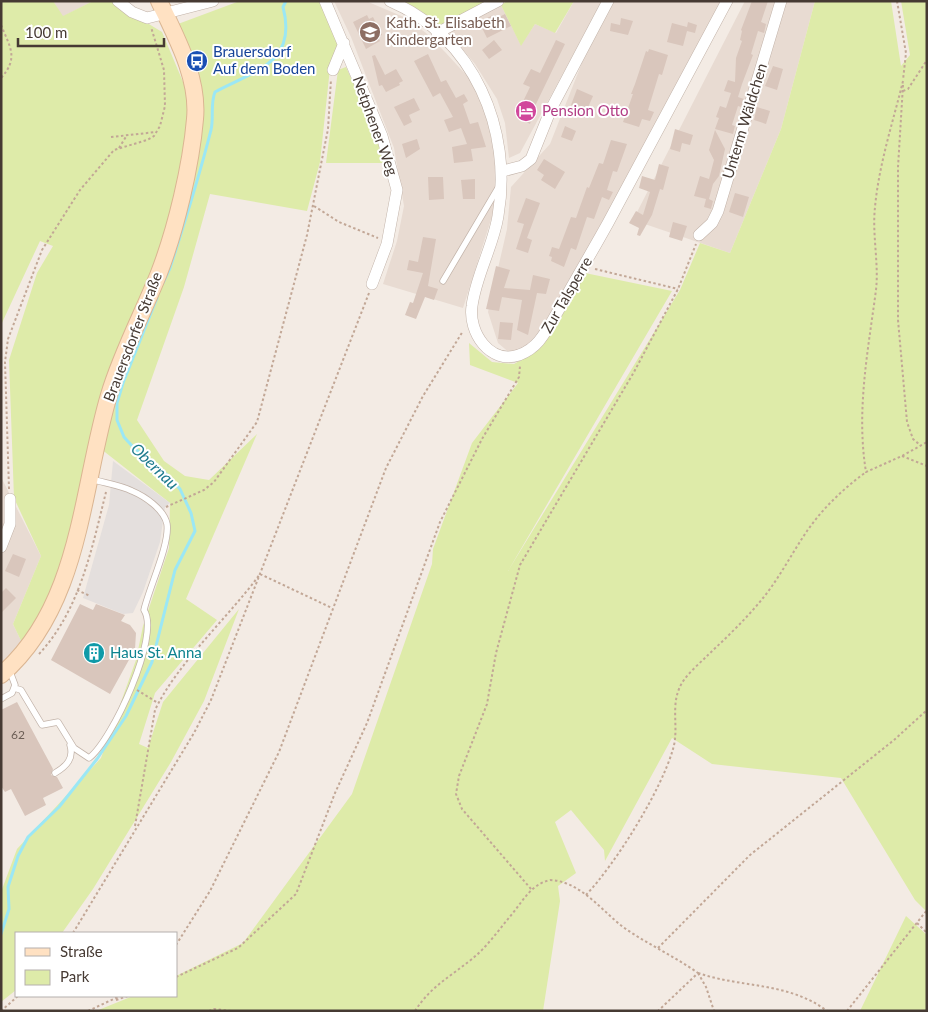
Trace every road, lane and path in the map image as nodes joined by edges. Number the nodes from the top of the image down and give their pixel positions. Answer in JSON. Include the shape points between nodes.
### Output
{"nodes":[{"id":1,"x":118,"y":1,"type":"edge"},
{"id":2,"x":213,"y":1,"type":"edge"},
{"id":3,"x":325,"y":1,"type":"edge"},
{"id":4,"x":390,"y":1,"type":"edge"},
{"id":5,"x":498,"y":1,"type":"edge"},
{"id":6,"x":608,"y":1,"type":"edge"},
{"id":7,"x":727,"y":1,"type":"edge"},
{"id":8,"x":781,"y":1,"type":"edge"},
{"id":9,"x":897,"y":1,"type":"edge"},
{"id":10,"x":162,"y":7,"type":"edge"},
{"id":11,"x":147,"y":18,"type":"junction"},
{"id":12,"x":1,"y":25,"type":"edge"},
{"id":13,"x":438,"y":33,"type":"junction"},
{"id":14,"x":344,"y":43,"type":"junction"},
{"id":15,"x":927,"y":60,"type":"edge"},
{"id":16,"x":333,"y":70,"type":"joint"},
{"id":17,"x":1,"y":78,"type":"edge"},
{"id":18,"x":903,"y":81,"type":"junction"},
{"id":19,"x":904,"y":91,"type":"junction"},
{"id":20,"x":157,"y":132,"type":"junction"},
{"id":21,"x":127,"y":135,"type":"junction"},
{"id":22,"x":111,"y":136,"type":"dead end"},
{"id":23,"x":119,"y":148,"type":"junction"},
{"id":24,"x":502,"y":176,"type":"junction"},
{"id":25,"x":313,"y":205,"type":"junction"},
{"id":26,"x":699,"y":234,"type":"joint"},
{"id":27,"x":388,"y":242,"type":"junction"},
{"id":28,"x":602,"y":270,"type":"dead end"},
{"id":29,"x":443,"y":281,"type":"dead end"},
{"id":30,"x":372,"y":284,"type":"joint"},
{"id":31,"x":678,"y":289,"type":"junction"},
{"id":32,"x":471,"y":321,"type":"junction"},
{"id":33,"x":1,"y":350,"type":"edge"},
{"id":34,"x":6,"y":350,"type":"junction"},
{"id":35,"x":517,"y":356,"type":"junction"},
{"id":36,"x":927,"y":442,"type":"edge"},
{"id":37,"x":920,"y":445,"type":"junction"},
{"id":38,"x":902,"y":456,"type":"junction"},
{"id":39,"x":927,"y":466,"type":"edge"},
{"id":40,"x":866,"y":472,"type":"junction"},
{"id":41,"x":89,"y":478,"type":"junction"},
{"id":42,"x":10,"y":499,"type":"joint"},
{"id":43,"x":158,"y":509,"type":"junction"},
{"id":44,"x":1,"y":547,"type":"edge"},
{"id":45,"x":260,"y":574,"type":"junction"},
{"id":46,"x":77,"y":590,"type":"dead end"},
{"id":47,"x":90,"y":596,"type":"dead end"},
{"id":48,"x":333,"y":609,"type":"junction"},
{"id":49,"x":5,"y":672,"type":"edge"},
{"id":50,"x":14,"y":688,"type":"junction"},
{"id":51,"x":145,"y":693,"type":"dead end"},
{"id":52,"x":1,"y":699,"type":"edge"},
{"id":53,"x":158,"y":703,"type":"junction"},
{"id":54,"x":927,"y":710,"type":"edge"},
{"id":55,"x":70,"y":742,"type":"junction"},
{"id":56,"x":55,"y":773,"type":"dead end"},
{"id":57,"x":135,"y":829,"type":"junction"},
{"id":58,"x":531,"y":889,"type":"junction"},
{"id":59,"x":586,"y":895,"type":"junction"},
{"id":60,"x":927,"y":910,"type":"edge"},
{"id":61,"x":917,"y":923,"type":"junction"},
{"id":62,"x":74,"y":932,"type":"edge"},
{"id":63,"x":927,"y":933,"type":"edge"},
{"id":64,"x":178,"y":942,"type":"edge"},
{"id":65,"x":658,"y":948,"type":"junction"},
{"id":66,"x":698,"y":973,"type":"junction"},
{"id":67,"x":178,"y":976,"type":"edge"},
{"id":68,"x":17,"y":997,"type":"edge"},
{"id":69,"x":118,"y":997,"type":"edge"},
{"id":70,"x":125,"y":997,"type":"edge"},
{"id":71,"x":112,"y":1001,"type":"junction"},
{"id":72,"x":1,"y":1011,"type":"edge"},
{"id":73,"x":88,"y":1011,"type":"edge"},
{"id":74,"x":209,"y":1011,"type":"edge"},
{"id":75,"x":232,"y":1011,"type":"edge"},
{"id":76,"x":415,"y":1011,"type":"edge"},
{"id":77,"x":658,"y":1011,"type":"edge"},
{"id":78,"x":714,"y":1011,"type":"edge"},
{"id":79,"x":827,"y":1011,"type":"edge"},
{"id":80,"x":847,"y":1011,"type":"edge"}],
"edges":[{"from":1,"to":11,"type":"street"},
{"from":2,"to":10,"type":"street"},
{"from":3,"to":14,"type":"street","name":"Netphener Weg"},
{"from":4,"to":13,"type":"street"},
{"from":5,"to":13,"type":"street"},
{"from":6,"to":24,"type":"street","via":[[551,108],[531,159]]},
{"from":7,"to":35,"type":"street","name":"Zur Talsperre","via":[[544,335]]},
{"from":8,"to":26,"type":"street","name":"Unterm Wäldchen","via":[[718,211],[712,223]]},
{"from":9,"to":18,"type":"path","via":[[906,53]]},
{"from":10,"to":11,"type":"street"},
{"from":10,"to":41,"type":"street","name":"Brauersdorfer Straße","via":[[188,69],[195,119],[172,235],[109,393]]},
{"from":11,"to":20,"type":"path","via":[[164,70],[165,106]]},
{"from":12,"to":17,"type":"path","via":[[12,55],[11,64]]},
{"from":13,"to":24,"type":"street","via":[[464,61],[488,102],[496,130]]},
{"from":14,"to":16,"type":"street"},
{"from":14,"to":27,"type":"street","name":"Netphener Weg","via":[[389,157],[397,190]]},
{"from":15,"to":19,"type":"path"},
{"from":16,"to":25,"type":"path","via":[[328,129]]},
{"from":18,"to":19,"type":"path"},
{"from":18,"to":40,"type":"path","via":[[875,206],[876,278],[865,354],[861,437]]},
{"from":19,"to":37,"type":"path","via":[[898,167],[898,320],[907,422]]},
{"from":20,"to":21,"type":"path"},
{"from":20,"to":23,"type":"path","via":[[147,140]]},
{"from":21,"to":22,"type":"path"},
{"from":21,"to":23,"type":"path"},
{"from":23,"to":34,"type":"path","via":[[96,169],[53,230],[34,269]]},
{"from":24,"to":29,"type":"lane"},
{"from":24,"to":32,"type":"street","via":[[498,218],[476,283]]},
{"from":25,"to":27,"type":"path","via":[[339,222]]},
{"from":25,"to":43,"type":"path","via":[[308,235],[257,422],[214,482],[192,497]]},
{"from":26,"to":31,"type":"path"},
{"from":27,"to":30,"type":"street","name":"Netphener Weg"},
{"from":28,"to":31,"type":"path"},
{"from":30,"to":45,"type":"path"},
{"from":31,"to":58,"type":"path","via":[[615,405],[520,565],[496,652],[487,704],[459,776],[456,794],[462,809]]},
{"from":32,"to":35,"type":"street","via":[[487,348],[503,356]]},
{"from":32,"to":48,"type":"path","via":[[423,396],[386,468]]},
{"from":33,"to":34,"type":"path"},
{"from":34,"to":42,"type":"path"},
{"from":35,"to":67,"type":"path","via":[[519,377],[460,479],[419,578],[367,723],[335,793],[296,894],[238,948]]},
{"from":36,"to":37,"type":"path"},
{"from":37,"to":38,"type":"path"},
{"from":38,"to":39,"type":"path"},
{"from":38,"to":40,"type":"path"},
{"from":40,"to":59,"type":"path","via":[[835,498],[808,529],[763,598],[698,664],[680,687],[670,757],[627,838],[602,878]]},
{"from":41,"to":43,"type":"lane","via":[[130,490]]},
{"from":41,"to":49,"type":"street","name":"Brauersdorfer Straße","via":[[62,585],[45,622]]},
{"from":42,"to":44,"type":"street","via":[[10,524]]},
{"from":43,"to":55,"type":"lane","via":[[167,524],[144,610],[149,616],[149,630],[143,658],[118,712],[91,756],[87,757]]},
{"from":45,"to":48,"type":"path"},
{"from":45,"to":53,"type":"path"},
{"from":45,"to":57,"type":"path","via":[[211,700]]},
{"from":46,"to":47,"type":"path"},
{"from":48,"to":64,"type":"path","via":[[279,752],[210,891]]},
{"from":49,"to":50,"type":"lane","via":[[13,677]]},
{"from":50,"to":52,"type":"lane","via":[[12,693]]},
{"from":50,"to":55,"type":"lane","via":[[21,690],[42,725],[58,722]]},
{"from":51,"to":53,"type":"path"},
{"from":53,"to":57,"type":"path"},
{"from":54,"to":65,"type":"path","via":[[750,855]]},
{"from":55,"to":56,"type":"lane","via":[[70,760]]},
{"from":57,"to":62,"type":"path"},
{"from":58,"to":59,"type":"path","via":[[545,881],[555,880]]},
{"from":58,"to":76,"type":"path","via":[[486,945],[427,994]]},
{"from":59,"to":65,"type":"path","via":[[623,926]]},
{"from":60,"to":61,"type":"path"},
{"from":61,"to":63,"type":"path"},
{"from":61,"to":80,"type":"path"},
{"from":65,"to":66,"type":"path"},
{"from":66,"to":77,"type":"path"},
{"from":66,"to":78,"type":"path"},
{"from":66,"to":79,"type":"path","via":[[790,991]]},
{"from":68,"to":72,"type":"path"},
{"from":69,"to":71,"type":"path"},
{"from":70,"to":71,"type":"path"},
{"from":71,"to":73,"type":"path"},
{"from":74,"to":75,"type":"path"}]}
